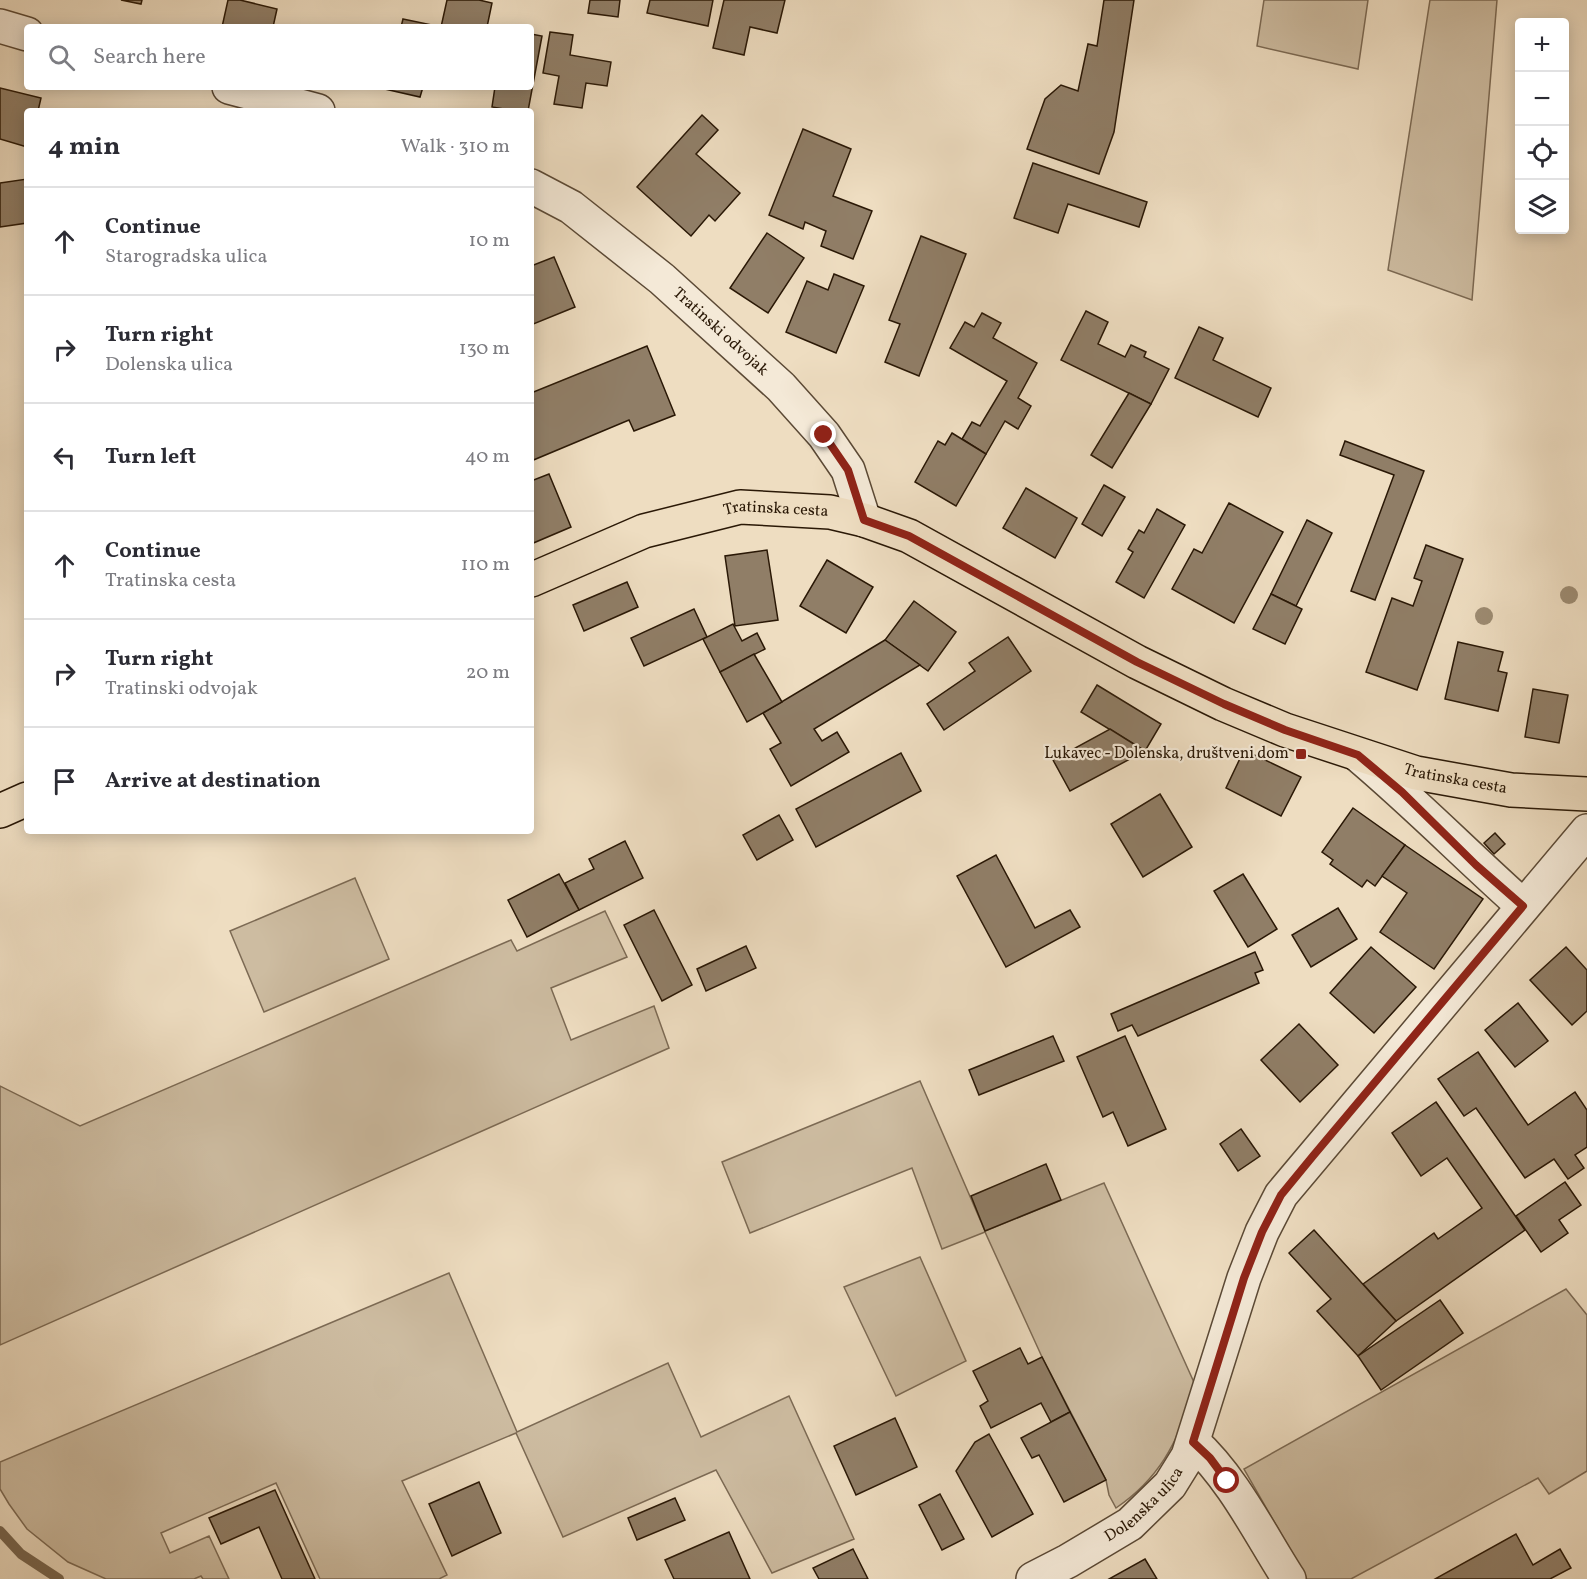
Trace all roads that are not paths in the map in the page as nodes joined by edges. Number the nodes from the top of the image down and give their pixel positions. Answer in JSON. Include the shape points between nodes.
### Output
{"nodes":[{"id":1,"x":0,"y":27,"type":"edge"},
{"id":2,"x":24,"y":33,"type":"edge"},
{"id":3,"x":240,"y":90,"type":"edge"},
{"id":4,"x":307,"y":108,"type":"edge"},
{"id":5,"x":534,"y":188,"type":"edge"},
{"id":6,"x":864,"y":520,"type":"junction"},
{"id":7,"x":534,"y":579,"type":"edge"},
{"id":8,"x":1358,"y":755,"type":"junction"},
{"id":9,"x":1587,"y":794,"type":"edge"},
{"id":10,"x":24,"y":800,"type":"edge"},
{"id":11,"x":0,"y":810,"type":"edge"},
{"id":12,"x":1587,"y":831,"type":"edge"},
{"id":13,"x":1523,"y":906,"type":"junction"},
{"id":14,"x":1193,"y":1442,"type":"junction"},
{"id":15,"x":1033,"y":1579,"type":"edge"},
{"id":16,"x":1289,"y":1579,"type":"edge"}],
"edges":[{"from":1,"to":2,"type":"street"},
{"from":3,"to":4,"type":"street"},
{"from":5,"to":6,"type":"street","name":"Tratinski odvojak","via":[[571,207],[662,279],[781,387],[824,435],[848,470]]},
{"from":6,"to":7,"type":"main road","name":"Tratinska cesta","via":[[830,512],[740,507],[644,531]]},
{"from":6,"to":8,"type":"main road","name":"Tratinska cesta","via":[[909,536],[1137,662],[1224,704]]},
{"from":8,"to":9,"type":"main road","name":"Tratinska cesta","via":[[1458,781],[1511,790]]},
{"from":8,"to":13,"type":"street"},
{"from":10,"to":11,"type":"main road"},
{"from":12,"to":13,"type":"street","name":"Dolenska ulica"},
{"from":13,"to":14,"type":"street","name":"Dolenska ulica","via":[[1281,1195],[1244,1278]]},
{"from":14,"to":15,"type":"street","name":"Dolenska ulica","via":[[1170,1485],[1130,1524]]},
{"from":14,"to":16,"type":"street","via":[[1227,1481]]}]}
